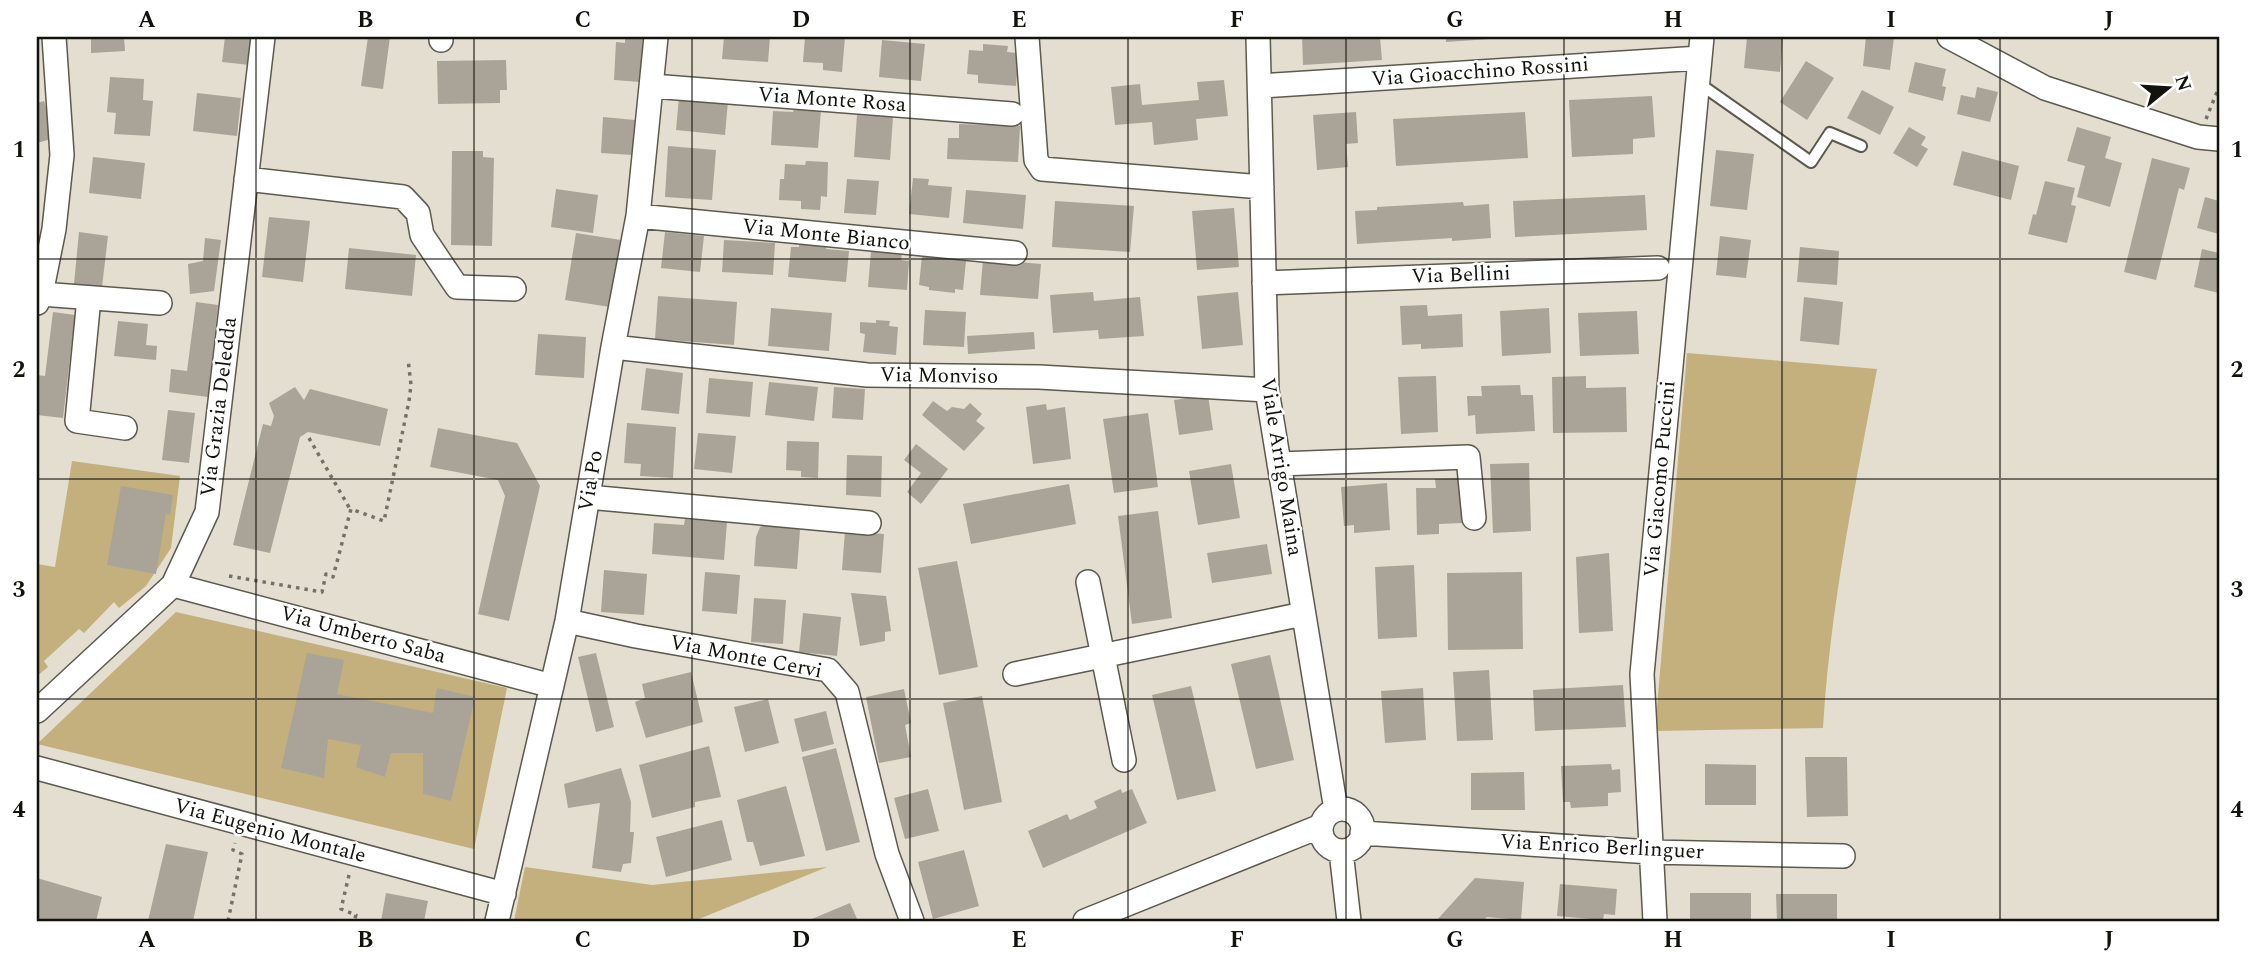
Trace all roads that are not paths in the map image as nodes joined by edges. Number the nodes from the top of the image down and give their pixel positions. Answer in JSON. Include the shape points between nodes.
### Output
{"nodes":[{"id":1,"x":264,"y":37,"type":"edge"},
{"id":2,"x":656,"y":37,"type":"edge"},
{"id":3,"x":1027,"y":37,"type":"edge"},
{"id":4,"x":1258,"y":37,"type":"edge"},
{"id":5,"x":1949,"y":37,"type":"edge"},
{"id":6,"x":49,"y":46,"type":"edge"},
{"id":7,"x":1701,"y":47,"type":"edge"},
{"id":8,"x":1697,"y":82,"type":"junction"},
{"id":9,"x":652,"y":86,"type":"junction"},
{"id":10,"x":1259,"y":86,"type":"junction"},
{"id":11,"x":1012,"y":114,"type":"dead end"},
{"id":12,"x":2209,"y":138,"type":"edge"},
{"id":13,"x":1861,"y":145,"type":"dead end"},
{"id":14,"x":246,"y":179,"type":"junction"},
{"id":15,"x":1262,"y":187,"type":"junction"},
{"id":16,"x":47,"y":198,"type":"edge"},
{"id":17,"x":638,"y":216,"type":"junction"},
{"id":18,"x":1015,"y":253,"type":"dead end"},
{"id":19,"x":1658,"y":268,"type":"dead end"},
{"id":20,"x":1264,"y":283,"type":"junction"},
{"id":21,"x":514,"y":289,"type":"dead end"},
{"id":22,"x":89,"y":298,"type":"junction"},
{"id":23,"x":39,"y":299,"type":"edge"},
{"id":24,"x":160,"y":303,"type":"dead end"},
{"id":25,"x":613,"y":347,"type":"junction"},
{"id":26,"x":1266,"y":390,"type":"junction"},
{"id":27,"x":125,"y":428,"type":"dead end"},
{"id":28,"x":1279,"y":464,"type":"junction"},
{"id":29,"x":588,"y":496,"type":"junction"},
{"id":30,"x":1474,"y":518,"type":"dead end"},
{"id":31,"x":870,"y":523,"type":"dead end"},
{"id":32,"x":1088,"y":582,"type":"dead end"},
{"id":33,"x":173,"y":585,"type":"junction"},
{"id":34,"x":1303,"y":614,"type":"junction"},
{"id":35,"x":567,"y":621,"type":"junction"},
{"id":36,"x":1102,"y":657,"type":"junction"},
{"id":37,"x":1016,"y":674,"type":"dead end"},
{"id":38,"x":552,"y":686,"type":"junction"},
{"id":39,"x":37,"y":711,"type":"edge"},
{"id":40,"x":1124,"y":760,"type":"dead end"},
{"id":41,"x":37,"y":768,"type":"edge"},
{"id":42,"x":1329,"y":818,"type":"junction"},
{"id":43,"x":1362,"y":833,"type":"junction"},
{"id":44,"x":1341,"y":851,"type":"junction"},
{"id":45,"x":1651,"y":852,"type":"junction"},
{"id":46,"x":1843,"y":856,"type":"dead end"},
{"id":47,"x":504,"y":894,"type":"junction"},
{"id":48,"x":498,"y":921,"type":"edge"},
{"id":49,"x":912,"y":921,"type":"edge"},
{"id":50,"x":1085,"y":921,"type":"edge"},
{"id":51,"x":1349,"y":921,"type":"edge"},
{"id":52,"x":1655,"y":921,"type":"edge"}],
"edges":[{"from":1,"to":14,"type":"street","name":"Via Grazia Deledda"},
{"from":2,"to":9,"type":"street","name":"Via Po"},
{"from":3,"to":15,"type":"street","via":[[1035,160],[1042,169]]},
{"from":4,"to":10,"type":"street","name":"Viale Arrigo Maina"},
{"from":5,"to":12,"type":"street","via":[[2045,88]]},
{"from":6,"to":16,"type":"street","via":[[62,155]]},
{"from":7,"to":8,"type":"street","name":"Via Giacomo Puccini"},
{"from":7,"to":10,"type":"street","name":"Via Gioacchino Rossini"},
{"from":8,"to":13,"type":"lane","via":[[1811,162],[1830,133]]},
{"from":8,"to":45,"type":"street","name":"Via Giacomo Puccini","via":[[1642,674]]},
{"from":9,"to":11,"type":"street","name":"Via Monte Rosa"},
{"from":9,"to":17,"type":"street","name":"Via Po"},
{"from":10,"to":15,"type":"street","name":"Viale Arrigo Maina"},
{"from":14,"to":21,"type":"street","via":[[403,197],[418,213],[422,234],[457,287]]},
{"from":14,"to":33,"type":"street","name":"Via Grazia Deledda","via":[[207,512]]},
{"from":15,"to":20,"type":"street","name":"Viale Arrigo Maina"},
{"from":16,"to":23,"type":"street","via":[[54,229]]},
{"from":17,"to":18,"type":"street","name":"Via Monte Bianco"},
{"from":17,"to":25,"type":"street","name":"Via Po"},
{"from":19,"to":20,"type":"street","name":"Via Bellini"},
{"from":20,"to":26,"type":"street","name":"Viale Arrigo Maina"},
{"from":22,"to":23,"type":"street"},
{"from":22,"to":24,"type":"street"},
{"from":22,"to":27,"type":"street","via":[[77,421]]},
{"from":25,"to":26,"type":"street","name":"Via Monviso","via":[[867,375],[1039,377]]},
{"from":25,"to":29,"type":"street","name":"Via Po"},
{"from":26,"to":28,"type":"street","name":"Viale Arrigo Maina"},
{"from":28,"to":30,"type":"street","via":[[1468,457]]},
{"from":28,"to":34,"type":"street","name":"Viale Arrigo Maina"},
{"from":29,"to":31,"type":"street"},
{"from":29,"to":35,"type":"street","name":"Via Po"},
{"from":32,"to":36,"type":"street"},
{"from":33,"to":38,"type":"street","name":"Via Umberto Saba"},
{"from":33,"to":39,"type":"street","name":"Via Grazia Deledda"},
{"from":34,"to":36,"type":"street"},
{"from":34,"to":42,"type":"street","name":"Viale Arrigo Maina"},
{"from":35,"to":38,"type":"street","name":"Via Po"},
{"from":35,"to":49,"type":"street","name":"Via Monte Cervi","via":[[828,670],[847,692],[887,853]]},
{"from":36,"to":37,"type":"street"},
{"from":36,"to":40,"type":"street"},
{"from":38,"to":47,"type":"street","name":"Via Po"},
{"from":41,"to":47,"type":"street","name":"Via Eugenio Montale"},
{"from":42,"to":43,"type":"street","via":[[1349,811],[1355,814]]},
{"from":42,"to":44,"type":"street","via":[[1324,840]]},
{"from":42,"to":50,"type":"street"},
{"from":43,"to":44,"type":"street","via":[[1353,848]]},
{"from":43,"to":45,"type":"street","name":"Via Enrico Berlinguer"},
{"from":44,"to":51,"type":"street"},
{"from":45,"to":46,"type":"street","name":"Via Enrico Berlinguer"},
{"from":45,"to":52,"type":"street","name":"Via Giacomo Puccini"},
{"from":47,"to":48,"type":"street","name":"Via Po"}]}
